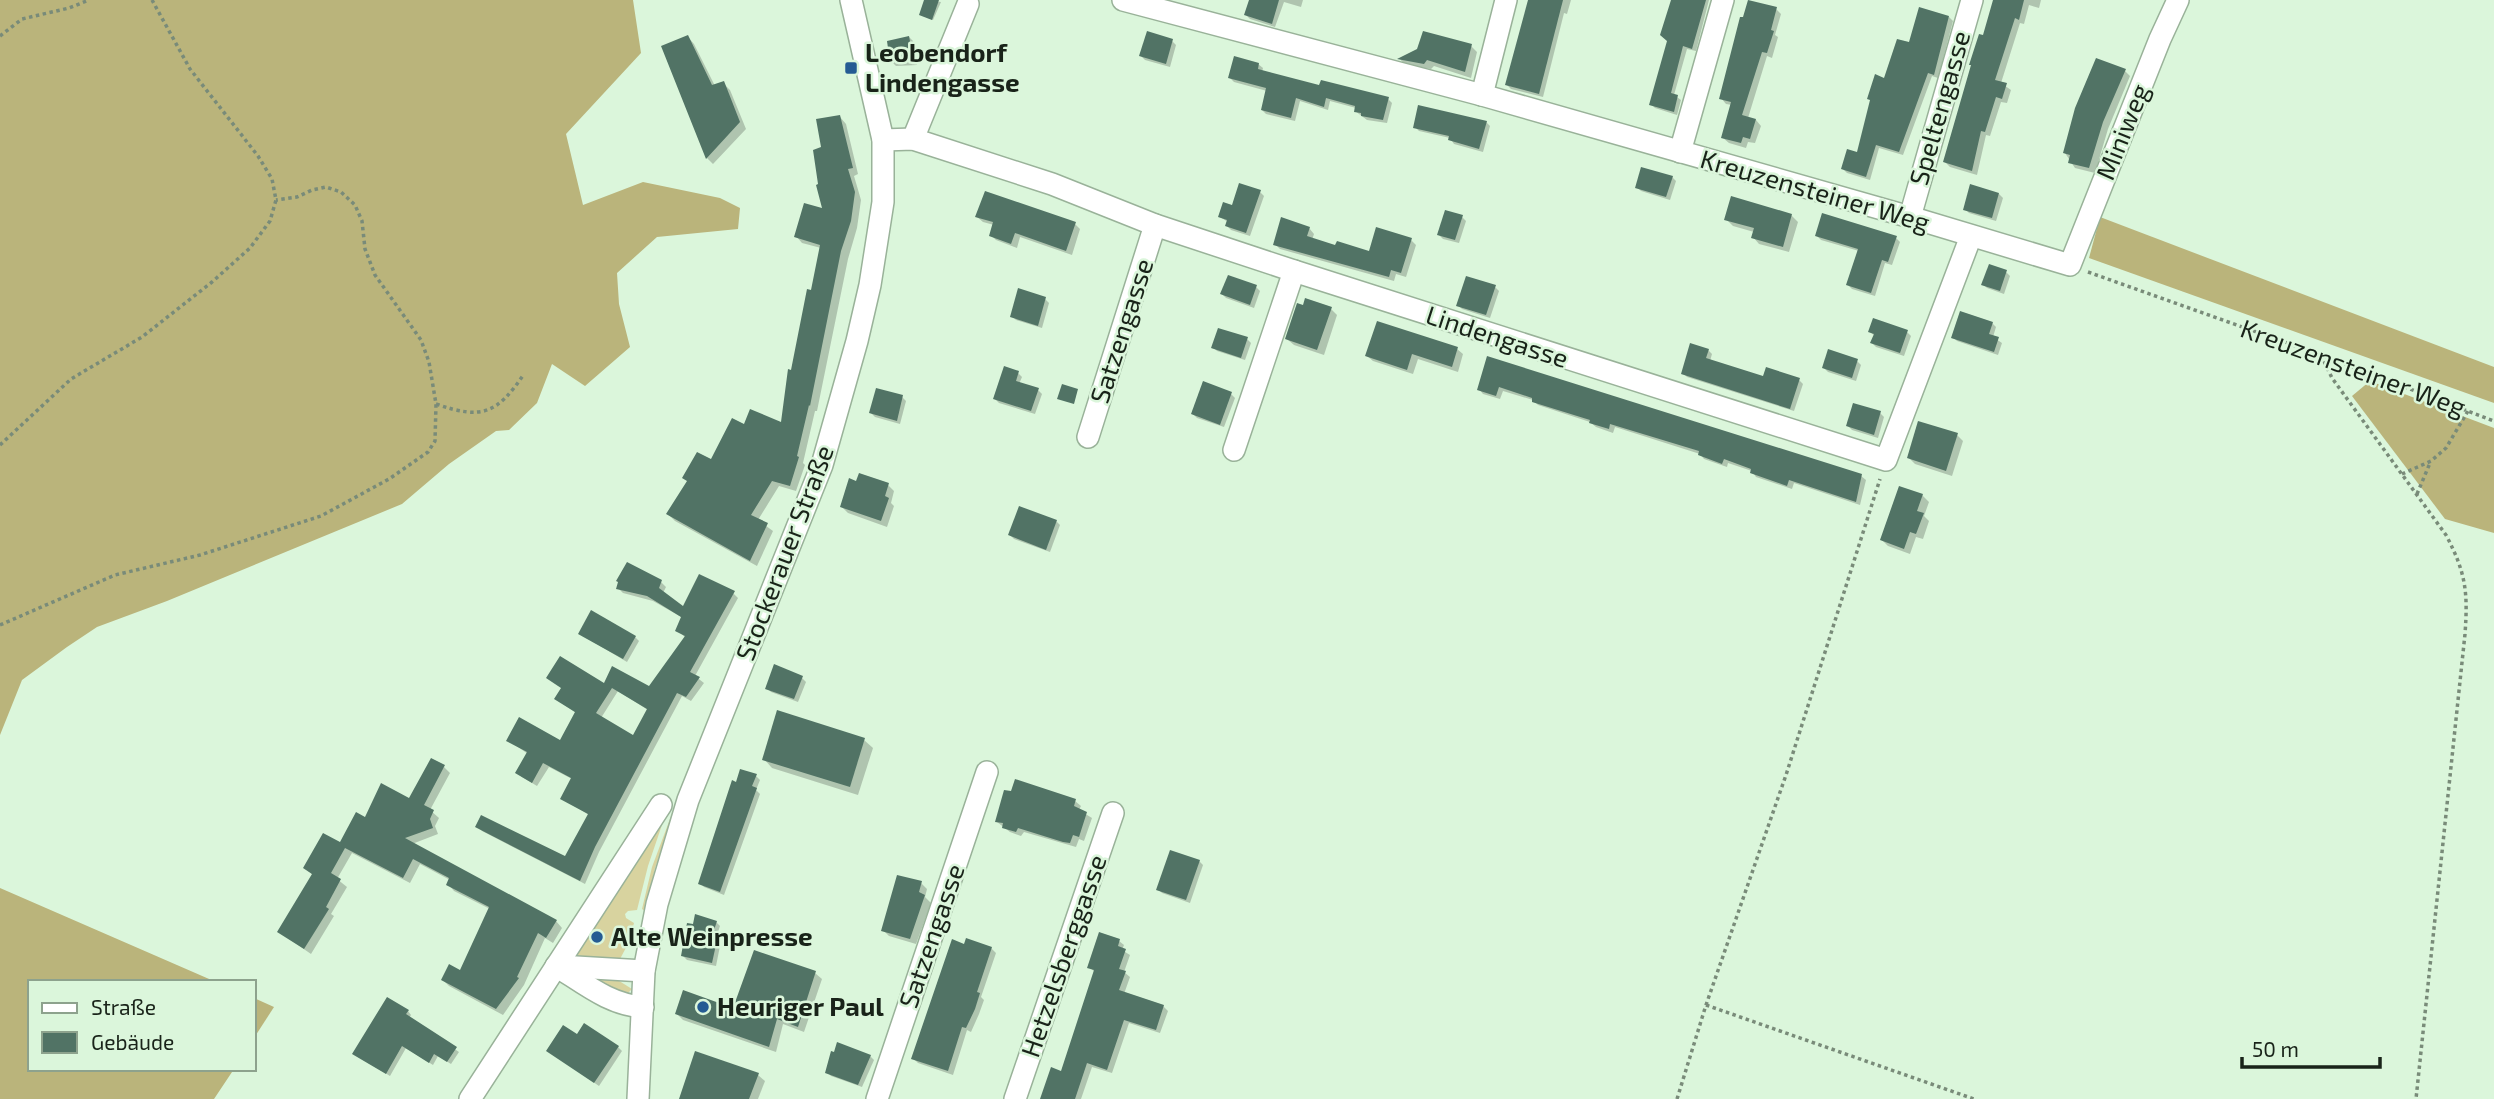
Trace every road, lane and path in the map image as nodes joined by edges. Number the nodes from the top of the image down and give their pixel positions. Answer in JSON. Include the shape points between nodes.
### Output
{"nodes":[{"id":1,"x":89,"y":0,"type":"edge"},
{"id":2,"x":152,"y":0,"type":"edge"},
{"id":3,"x":851,"y":0,"type":"edge"},
{"id":4,"x":1123,"y":0,"type":"edge"},
{"id":5,"x":1506,"y":0,"type":"edge"},
{"id":6,"x":1723,"y":0,"type":"edge"},
{"id":7,"x":1972,"y":0,"type":"edge"},
{"id":8,"x":2178,"y":0,"type":"edge"},
{"id":9,"x":968,"y":4,"type":"dead end"},
{"id":10,"x":0,"y":36,"type":"edge"},
{"id":11,"x":1482,"y":95,"type":"junction"},
{"id":12,"x":913,"y":139,"type":"junction"},
{"id":13,"x":883,"y":140,"type":"junction"},
{"id":14,"x":1680,"y":152,"type":"junction"},
{"id":15,"x":276,"y":200,"type":"junction"},
{"id":16,"x":1910,"y":217,"type":"junction"},
{"id":17,"x":1155,"y":225,"type":"junction"},
{"id":18,"x":1971,"y":236,"type":"junction"},
{"id":19,"x":2070,"y":265,"type":"junction"},
{"id":20,"x":1294,"y":271,"type":"junction"},
{"id":21,"x":2321,"y":355,"type":"junction"},
{"id":22,"x":524,"y":374,"type":"dead end"},
{"id":23,"x":436,"y":404,"type":"junction"},
{"id":24,"x":2468,"y":411,"type":"junction"},
{"id":25,"x":2494,"y":421,"type":"edge"},
{"id":26,"x":1088,"y":436,"type":"dead end"},
{"id":27,"x":0,"y":444,"type":"edge"},
{"id":28,"x":1234,"y":450,"type":"dead end"},
{"id":29,"x":1886,"y":460,"type":"junction"},
{"id":30,"x":2431,"y":461,"type":"junction"},
{"id":31,"x":2402,"y":474,"type":"junction"},
{"id":32,"x":2417,"y":494,"type":"junction"},
{"id":33,"x":0,"y":625,"type":"edge"},
{"id":34,"x":987,"y":772,"type":"dead end"},
{"id":35,"x":661,"y":805,"type":"dead end"},
{"id":36,"x":1113,"y":813,"type":"dead end"},
{"id":37,"x":556,"y":966,"type":"junction"},
{"id":38,"x":644,"y":971,"type":"junction"},
{"id":39,"x":1706,"y":1005,"type":"junction"},
{"id":40,"x":643,"y":1007,"type":"junction"},
{"id":41,"x":470,"y":1099,"type":"edge"},
{"id":42,"x":638,"y":1099,"type":"edge"},
{"id":43,"x":877,"y":1099,"type":"edge"},
{"id":44,"x":1015,"y":1099,"type":"edge"},
{"id":45,"x":1677,"y":1099,"type":"edge"},
{"id":46,"x":1974,"y":1099,"type":"edge"},
{"id":47,"x":2416,"y":1099,"type":"edge"}],
"edges":[{"from":1,"to":10,"type":"path","via":[[22,19]]},
{"from":2,"to":15,"type":"path","via":[[190,69],[258,156],[272,179]]},
{"from":3,"to":13,"type":"street","name":"Stockerauer Straße"},
{"from":4,"to":11,"type":"street","name":"Kreuzensteiner Weg"},
{"from":5,"to":11,"type":"street"},
{"from":6,"to":14,"type":"street"},
{"from":7,"to":16,"type":"street","name":"Speltengasse"},
{"from":8,"to":19,"type":"street","name":"Miniweg"},
{"from":9,"to":12,"type":"street"},
{"from":11,"to":14,"type":"street","name":"Kreuzensteiner Weg"},
{"from":12,"to":13,"type":"street","name":"Lindengasse"},
{"from":12,"to":17,"type":"street","name":"Lindengasse","via":[[1052,184]]},
{"from":13,"to":38,"type":"street","name":"Stockerauer Straße","via":[[883,202],[870,285],[841,400],[822,465],[688,800],[657,904]]},
{"from":14,"to":16,"type":"street","name":"Kreuzensteiner Weg"},
{"from":15,"to":23,"type":"path","via":[[326,187],[341,192],[355,205],[375,275],[421,340]]},
{"from":15,"to":27,"type":"path","via":[[270,221],[250,248],[212,282],[142,337],[71,379]]},
{"from":16,"to":18,"type":"street","name":"Kreuzensteiner Weg"},
{"from":17,"to":20,"type":"street","name":"Lindengasse"},
{"from":17,"to":26,"type":"street","name":"Satzengasse"},
{"from":18,"to":19,"type":"street","name":"Kreuzensteiner Weg"},
{"from":18,"to":29,"type":"street"},
{"from":19,"to":21,"type":"path","name":"Kreuzensteiner Weg"},
{"from":20,"to":28,"type":"street"},
{"from":20,"to":29,"type":"street","name":"Lindengasse"},
{"from":21,"to":24,"type":"path","name":"Kreuzensteiner Weg"},
{"from":21,"to":31,"type":"path","via":[[2332,378]]},
{"from":22,"to":23,"type":"path","via":[[496,407],[472,414]]},
{"from":23,"to":33,"type":"path","via":[[435,441],[428,452],[321,516],[200,555],[115,575]]},
{"from":24,"to":25,"type":"path","name":"Kreuzensteiner Weg"},
{"from":24,"to":30,"type":"path","via":[[2446,449]]},
{"from":29,"to":39,"type":"path","via":[[1786,775]]},
{"from":30,"to":31,"type":"path"},
{"from":30,"to":32,"type":"path"},
{"from":31,"to":32,"type":"path"},
{"from":32,"to":47,"type":"path","via":[[2457,556],[2466,583],[2467,607]]},
{"from":34,"to":43,"type":"street","name":"Satzengasse"},
{"from":35,"to":37,"type":"street"},
{"from":36,"to":44,"type":"street","name":"Hetzelsberggasse"},
{"from":37,"to":38,"type":"street"},
{"from":37,"to":40,"type":"street","via":[[608,998]]},
{"from":37,"to":41,"type":"street"},
{"from":38,"to":40,"type":"street","name":"Stockerauer Straße"},
{"from":39,"to":45,"type":"path"},
{"from":39,"to":46,"type":"path"},
{"from":40,"to":42,"type":"street","name":"Stockerauer Straße"}]}
